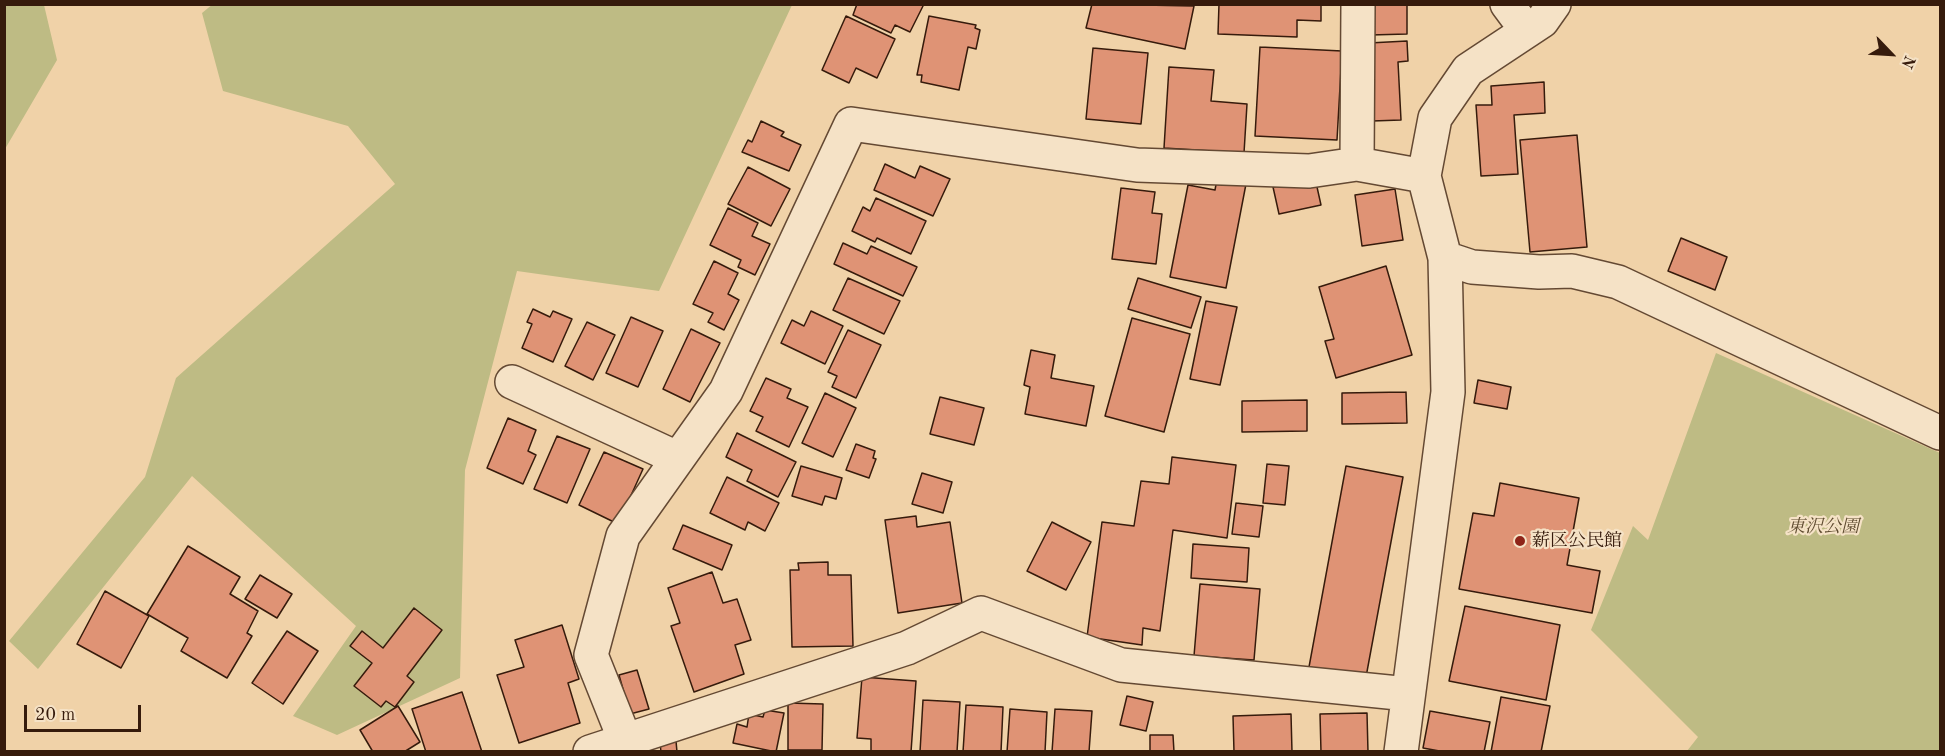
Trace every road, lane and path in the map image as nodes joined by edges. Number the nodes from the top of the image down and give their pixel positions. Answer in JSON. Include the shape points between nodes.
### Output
{"nodes":[{"id":1,"x":1359,"y":4,"type":"edge"},
{"id":2,"x":1507,"y":4,"type":"edge"},
{"id":3,"x":1554,"y":4,"type":"edge"},
{"id":4,"x":1527,"y":31,"type":"junction"},
{"id":5,"x":1357,"y":164,"type":"junction"},
{"id":6,"x":1424,"y":176,"type":"junction"},
{"id":7,"x":1445,"y":258,"type":"junction"},
{"id":8,"x":512,"y":382,"type":"dead end"},
{"id":9,"x":1941,"y":433,"type":"edge"},
{"id":10,"x":677,"y":458,"type":"junction"},
{"id":11,"x":1408,"y":694,"type":"junction"},
{"id":12,"x":625,"y":740,"type":"junction"},
{"id":13,"x":590,"y":752,"type":"edge"},
{"id":14,"x":1401,"y":752,"type":"edge"}],
"edges":[{"from":1,"to":5,"type":"street"},
{"from":2,"to":4,"type":"street"},
{"from":3,"to":4,"type":"street","via":[[1542,21]]},
{"from":4,"to":6,"type":"street","via":[[1468,70],[1435,118]]},
{"from":5,"to":6,"type":"street"},
{"from":5,"to":10,"type":"street","via":[[1309,171],[1137,165],[850,123],[726,391]]},
{"from":6,"to":7,"type":"street"},
{"from":7,"to":9,"type":"street","via":[[1472,267],[1572,272],[1618,282]]},
{"from":7,"to":11,"type":"street","via":[[1448,392]]},
{"from":8,"to":10,"type":"street"},
{"from":10,"to":12,"type":"street","via":[[623,536],[591,655]]},
{"from":11,"to":12,"type":"street","via":[[1121,664],[981,613],[907,648]]},
{"from":11,"to":14,"type":"street"},
{"from":12,"to":13,"type":"street"}]}
